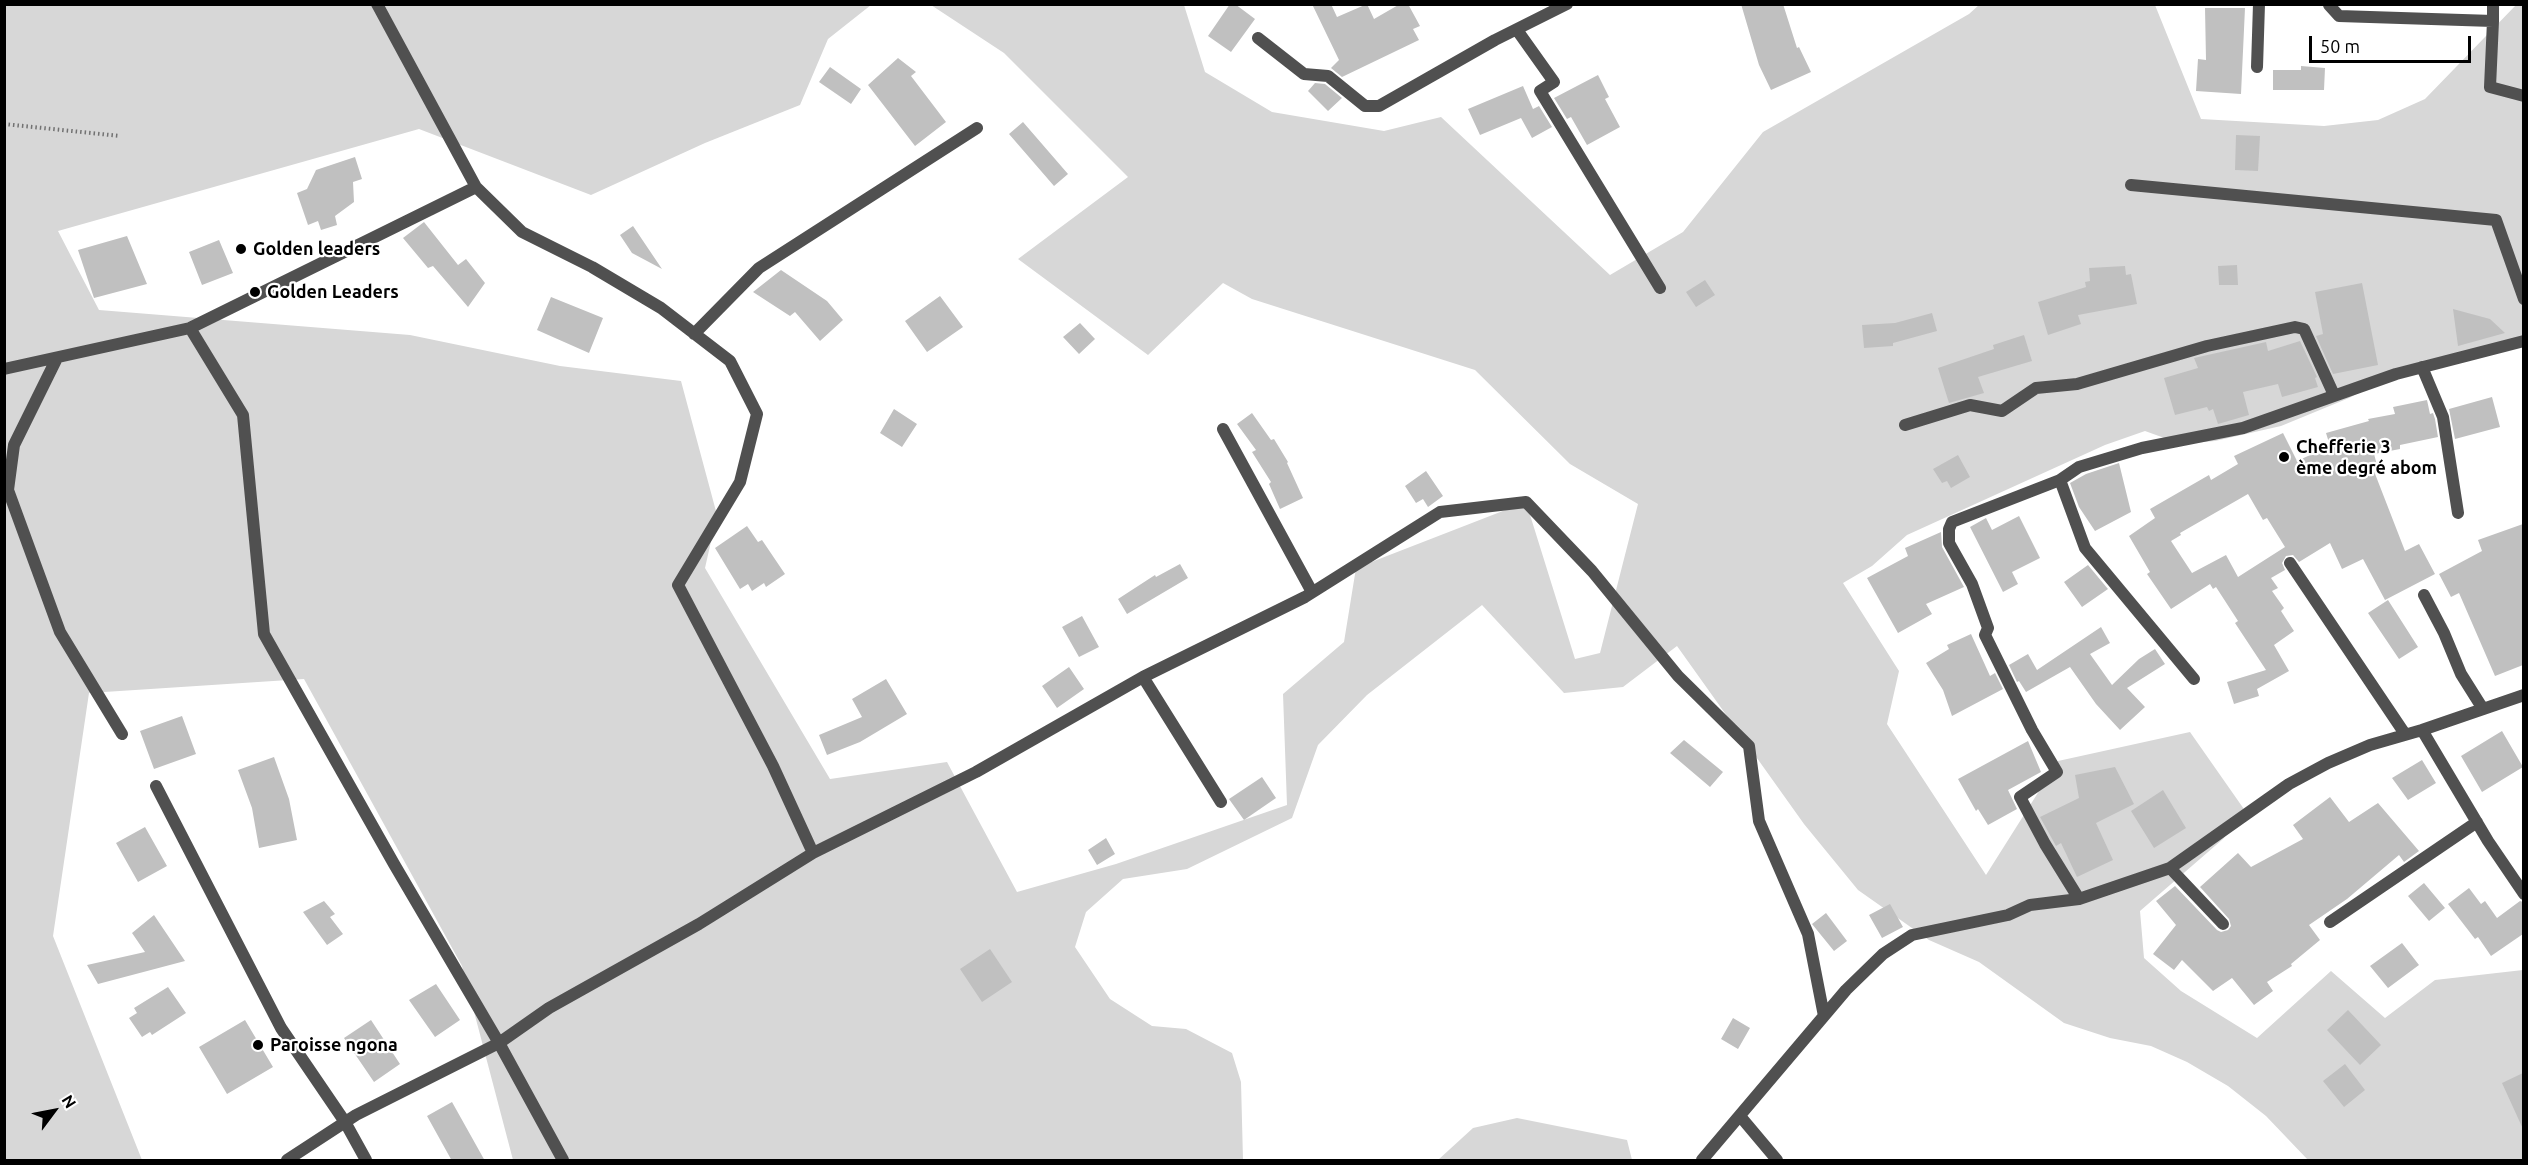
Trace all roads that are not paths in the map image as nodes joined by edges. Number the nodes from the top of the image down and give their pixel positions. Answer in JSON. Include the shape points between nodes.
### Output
{"nodes":[{"id":1,"x":377,"y":4,"type":"edge"},
{"id":2,"x":1568,"y":4,"type":"edge"},
{"id":3,"x":2259,"y":4,"type":"edge"},
{"id":4,"x":2493,"y":4,"type":"edge"},
{"id":5,"x":2329,"y":5,"type":"edge"},
{"id":6,"x":2493,"y":21,"type":"junction"},
{"id":7,"x":1517,"y":30,"type":"junction"},
{"id":8,"x":1258,"y":38,"type":"dead end"},
{"id":9,"x":2257,"y":67,"type":"dead end"},
{"id":10,"x":2523,"y":96,"type":"edge"},
{"id":11,"x":977,"y":128,"type":"dead end"},
{"id":12,"x":2131,"y":185,"type":"dead end"},
{"id":13,"x":476,"y":187,"type":"junction"},
{"id":14,"x":1660,"y":288,"type":"dead end"},
{"id":15,"x":2523,"y":299,"type":"edge"},
{"id":16,"x":190,"y":328,"type":"junction"},
{"id":17,"x":694,"y":334,"type":"junction"},
{"id":18,"x":2523,"y":341,"type":"edge"},
{"id":19,"x":57,"y":358,"type":"junction"},
{"id":20,"x":2422,"y":367,"type":"junction"},
{"id":21,"x":4,"y":369,"type":"edge"},
{"id":22,"x":2334,"y":395,"type":"junction"},
{"id":23,"x":1905,"y":425,"type":"dead end"},
{"id":24,"x":1223,"y":429,"type":"dead end"},
{"id":25,"x":2060,"y":480,"type":"junction"},
{"id":26,"x":2458,"y":513,"type":"dead end"},
{"id":27,"x":2290,"y":563,"type":"dead end"},
{"id":28,"x":1312,"y":592,"type":"junction"},
{"id":29,"x":2424,"y":595,"type":"dead end"},
{"id":30,"x":1143,"y":677,"type":"junction"},
{"id":31,"x":2194,"y":679,"type":"dead end"},
{"id":32,"x":2523,"y":695,"type":"edge"},
{"id":33,"x":2483,"y":709,"type":"junction"},
{"id":34,"x":2422,"y":730,"type":"junction"},
{"id":35,"x":122,"y":734,"type":"dead end"},
{"id":36,"x":2405,"y":734,"type":"junction"},
{"id":37,"x":156,"y":786,"type":"dead end"},
{"id":38,"x":1221,"y":802,"type":"dead end"},
{"id":39,"x":2477,"y":822,"type":"junction"},
{"id":40,"x":813,"y":853,"type":"junction"},
{"id":41,"x":2170,"y":868,"type":"junction"},
{"id":42,"x":2523,"y":894,"type":"edge"},
{"id":43,"x":2079,"y":899,"type":"junction"},
{"id":44,"x":2330,"y":922,"type":"dead end"},
{"id":45,"x":2223,"y":924,"type":"dead end"},
{"id":46,"x":1824,"y":1016,"type":"junction"},
{"id":47,"x":499,"y":1043,"type":"junction"},
{"id":48,"x":1740,"y":1116,"type":"junction"},
{"id":49,"x":345,"y":1122,"type":"junction"},
{"id":50,"x":287,"y":1161,"type":"edge"},
{"id":51,"x":366,"y":1161,"type":"edge"},
{"id":52,"x":563,"y":1161,"type":"edge"},
{"id":53,"x":1702,"y":1161,"type":"edge"},
{"id":54,"x":1777,"y":1161,"type":"edge"}],
"edges":[{"from":1,"to":13,"type":"street"},
{"from":2,"to":7,"type":"street"},
{"from":3,"to":9,"type":"street"},
{"from":4,"to":6,"type":"street"},
{"from":5,"to":6,"type":"street","via":[[2339,16]]},
{"from":6,"to":10,"type":"street","via":[[2490,87]]},
{"from":7,"to":8,"type":"street","via":[[1372,108],[1328,76],[1304,74]]},
{"from":7,"to":14,"type":"street","via":[[1554,82],[1540,91]]},
{"from":11,"to":17,"type":"street","via":[[759,268]]},
{"from":12,"to":15,"type":"street","via":[[2496,220]]},
{"from":13,"to":16,"type":"street"},
{"from":13,"to":17,"type":"street","via":[[522,232],[592,267],[660,308]]},
{"from":16,"to":19,"type":"street"},
{"from":16,"to":47,"type":"street","via":[[243,415],[264,634]]},
{"from":17,"to":40,"type":"street","via":[[729,361],[757,414],[740,482],[678,585],[773,766]]},
{"from":18,"to":20,"type":"street"},
{"from":19,"to":21,"type":"street"},
{"from":19,"to":35,"type":"street","via":[[14,445],[8,490],[60,632]]},
{"from":20,"to":22,"type":"street"},
{"from":20,"to":26,"type":"street","via":[[2443,417]]},
{"from":22,"to":23,"type":"street","via":[[2304,329],[2295,327],[2207,346],[2077,384],[2036,388],[2002,411],[1970,405]]},
{"from":22,"to":25,"type":"street","via":[[2242,428],[2142,448],[2079,467]]},
{"from":24,"to":28,"type":"street"},
{"from":25,"to":31,"type":"street","via":[[2085,548]]},
{"from":25,"to":43,"type":"street","via":[[1952,522],[1949,543],[1972,584],[1988,628],[1985,635],[2057,772],[2020,797]]},
{"from":27,"to":36,"type":"street"},
{"from":28,"to":30,"type":"street"},
{"from":28,"to":46,"type":"street","via":[[1440,512],[1527,502],[1592,571],[1678,676],[1749,746],[1759,820],[1808,934]]},
{"from":29,"to":33,"type":"street","via":[[2461,674]]},
{"from":30,"to":38,"type":"street"},
{"from":30,"to":40,"type":"street","via":[[976,772]]},
{"from":32,"to":33,"type":"street"},
{"from":33,"to":34,"type":"street"},
{"from":34,"to":36,"type":"street"},
{"from":34,"to":39,"type":"street"},
{"from":36,"to":41,"type":"street","via":[[2370,744],[2289,784]]},
{"from":37,"to":49,"type":"street","via":[[281,1028]]},
{"from":39,"to":42,"type":"street"},
{"from":39,"to":44,"type":"street"},
{"from":40,"to":47,"type":"street","via":[[699,924],[549,1008]]},
{"from":41,"to":43,"type":"street"},
{"from":41,"to":45,"type":"street"},
{"from":43,"to":46,"type":"street","via":[[2030,905],[2008,915],[1912,935],[1883,954]]},
{"from":46,"to":48,"type":"street"},
{"from":47,"to":49,"type":"street"},
{"from":47,"to":52,"type":"street"},
{"from":48,"to":53,"type":"street"},
{"from":48,"to":54,"type":"street"},
{"from":49,"to":50,"type":"street"},
{"from":49,"to":51,"type":"street"}]}
